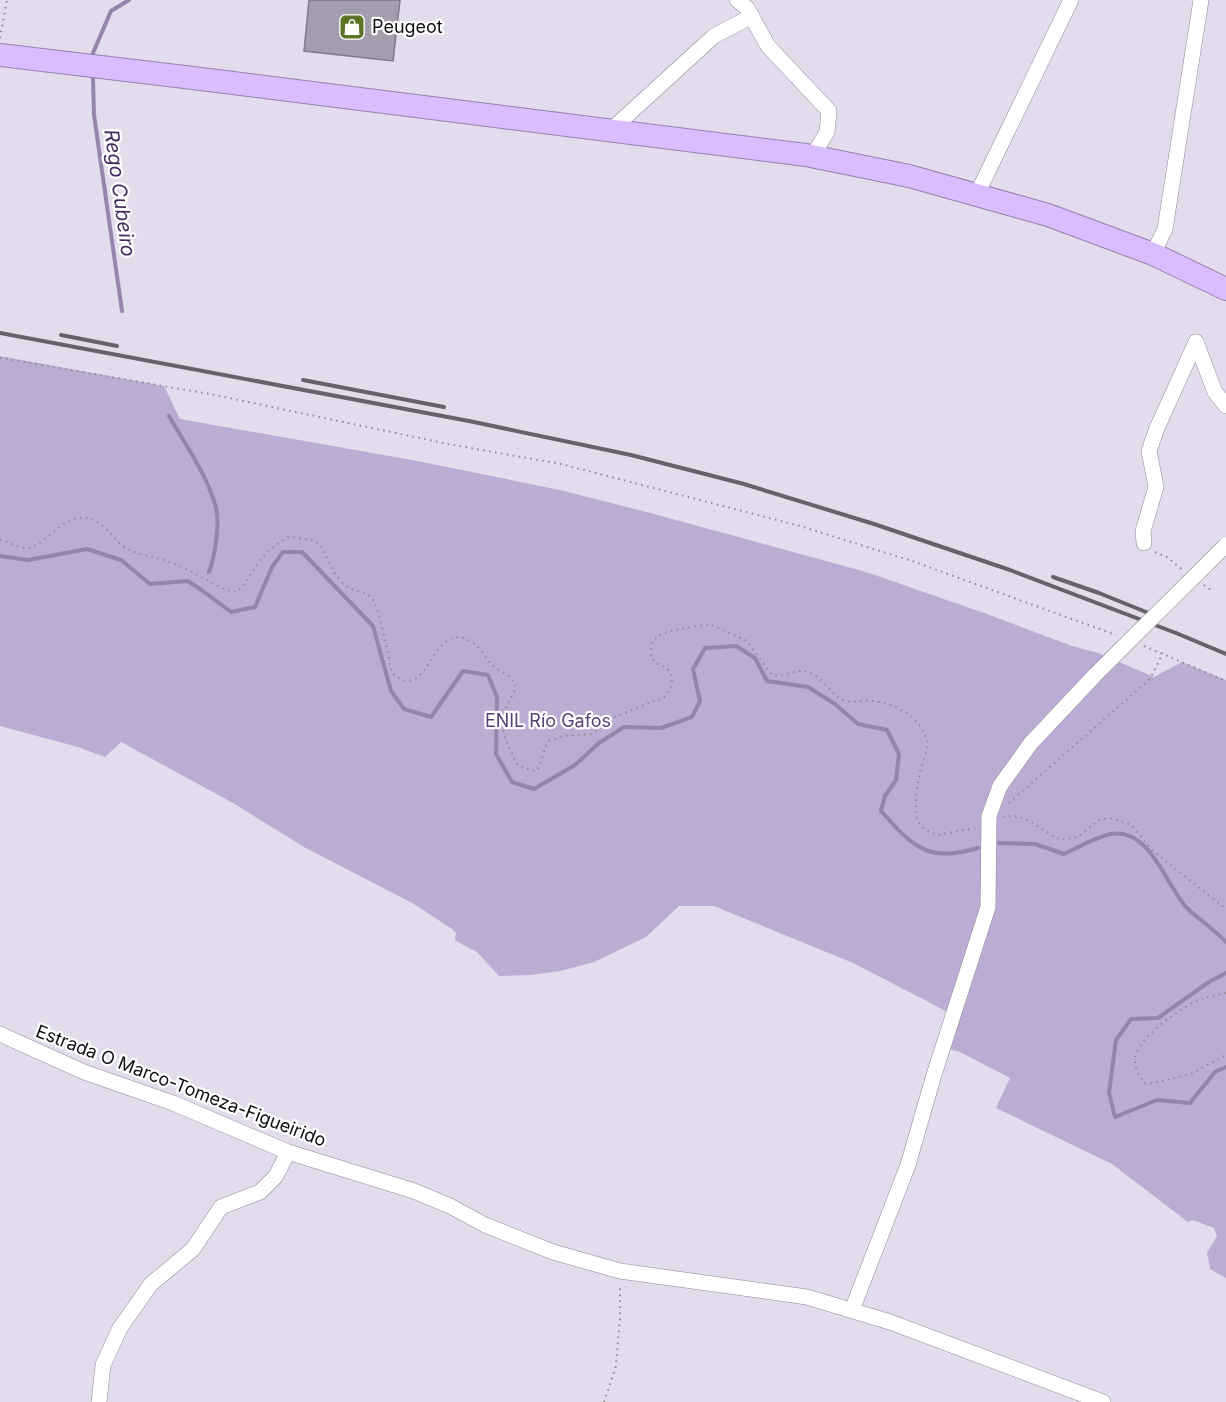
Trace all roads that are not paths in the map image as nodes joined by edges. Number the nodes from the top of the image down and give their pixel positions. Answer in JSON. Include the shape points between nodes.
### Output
{"nodes":[{"id":1,"x":737,"y":0,"type":"edge"},
{"id":2,"x":1071,"y":0,"type":"edge"},
{"id":3,"x":1202,"y":0,"type":"edge"},
{"id":4,"x":752,"y":16,"type":"junction"},
{"id":5,"x":0,"y":55,"type":"edge"},
{"id":6,"x":610,"y":131,"type":"junction"},
{"id":7,"x":812,"y":157,"type":"junction"},
{"id":8,"x":977,"y":194,"type":"junction"},
{"id":9,"x":1153,"y":254,"type":"junction"},
{"id":10,"x":1225,"y":288,"type":"edge"},
{"id":11,"x":1226,"y":406,"type":"edge"},
{"id":12,"x":1144,"y":543,"type":"road end"},
{"id":13,"x":1226,"y":546,"type":"edge"},
{"id":14,"x":0,"y":1034,"type":"edge"},
{"id":15,"x":288,"y":1152,"type":"junction"},
{"id":16,"x":852,"y":1310,"type":"junction"},
{"id":17,"x":99,"y":1402,"type":"edge"},
{"id":18,"x":1103,"y":1402,"type":"edge"}],
"edges":[{"from":1,"to":4,"type":"street"},
{"from":2,"to":8,"type":"street"},
{"from":3,"to":9,"type":"street","via":[[1165,229]]},
{"from":4,"to":6,"type":"street","via":[[714,36]]},
{"from":4,"to":7,"type":"street","via":[[768,46],[829,111],[827,132]]},
{"from":5,"to":6,"type":"highway"},
{"from":6,"to":7,"type":"highway"},
{"from":7,"to":8,"type":"highway"},
{"from":8,"to":9,"type":"highway"},
{"from":9,"to":10,"type":"highway"},
{"from":11,"to":12,"type":"street","via":[[1215,392],[1196,342],[1149,451],[1156,487],[1143,531]]},
{"from":13,"to":16,"type":"street","bridge":true,"via":[[1095,675],[1031,743],[1000,786],[989,820],[988,907],[908,1165]]},
{"from":14,"to":15,"type":"street","name":"Estrada O Marco-Tomeza-Figueirido","via":[[84,1072],[173,1103]]},
{"from":15,"to":16,"type":"street","name":"Estrada O Marco-Tomeza-Figueirido","via":[[414,1191],[553,1252],[620,1271],[807,1297]]},
{"from":15,"to":17,"type":"street","via":[[276,1176],[260,1192],[221,1207],[193,1249],[151,1284],[120,1328],[103,1365]]},
{"from":16,"to":18,"type":"street","name":"Estrada O Marco-Tomeza-Figueirido"}]}
